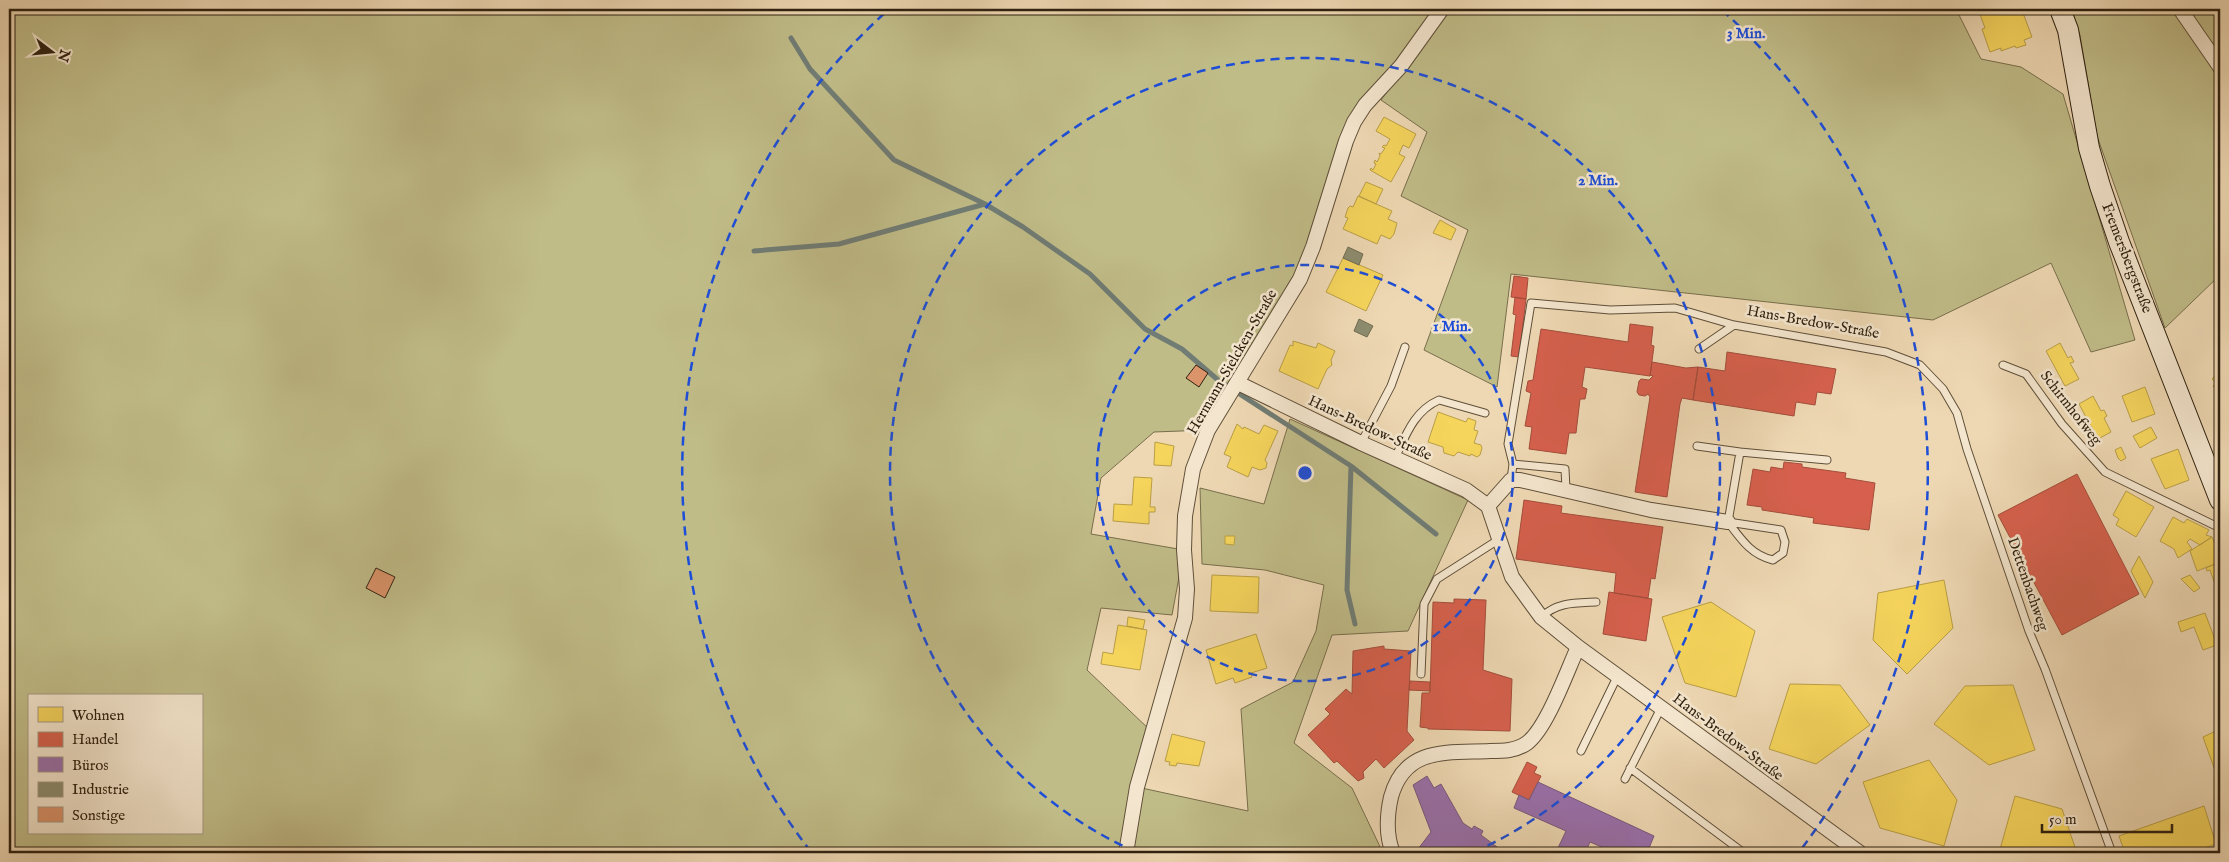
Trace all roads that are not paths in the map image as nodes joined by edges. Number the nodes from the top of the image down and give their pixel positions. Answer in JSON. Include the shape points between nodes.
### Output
{"nodes":[{"id":1,"x":1442,"y":9,"type":"edge"},
{"id":2,"x":2060,"y":9,"type":"edge"},
{"id":3,"x":2180,"y":9,"type":"edge"},
{"id":4,"x":2220,"y":67,"type":"edge"},
{"id":5,"x":1734,"y":324,"type":"junction"},
{"id":6,"x":1405,"y":347,"type":"dead end"},
{"id":7,"x":1699,"y":349,"type":"dead end"},
{"id":8,"x":1886,"y":352,"type":"joint"},
{"id":9,"x":2003,"y":364,"type":"dead end"},
{"id":10,"x":1234,"y":388,"type":"junction"},
{"id":11,"x":1485,"y":413,"type":"dead end"},
{"id":12,"x":1361,"y":443,"type":"junction"},
{"id":13,"x":1697,"y":446,"type":"dead end"},
{"id":14,"x":1740,"y":452,"type":"junction"},
{"id":15,"x":1395,"y":458,"type":"junction"},
{"id":16,"x":1827,"y":460,"type":"dead end"},
{"id":17,"x":1513,"y":464,"type":"junction"},
{"id":18,"x":2216,"y":475,"type":"edge"},
{"id":19,"x":1511,"y":480,"type":"junction"},
{"id":20,"x":1566,"y":489,"type":"junction"},
{"id":21,"x":2220,"y":500,"type":"edge"},
{"id":22,"x":1488,"y":506,"type":"junction"},
{"id":23,"x":1728,"y":522,"type":"junction"},
{"id":24,"x":2220,"y":528,"type":"edge"},
{"id":25,"x":1498,"y":540,"type":"junction"},
{"id":26,"x":1596,"y":602,"type":"dead end"},
{"id":27,"x":1541,"y":617,"type":"junction"},
{"id":28,"x":1578,"y":647,"type":"junction"},
{"id":29,"x":1421,"y":674,"type":"dead end"},
{"id":30,"x":1618,"y":675,"type":"junction"},
{"id":31,"x":1661,"y":708,"type":"junction"},
{"id":32,"x":1581,"y":752,"type":"dead end"},
{"id":33,"x":1630,"y":768,"type":"junction"},
{"id":34,"x":1625,"y":779,"type":"dead end"},
{"id":35,"x":1126,"y":853,"type":"edge"},
{"id":36,"x":1393,"y":853,"type":"edge"},
{"id":37,"x":1744,"y":853,"type":"edge"},
{"id":38,"x":1860,"y":853,"type":"edge"},
{"id":39,"x":2112,"y":853,"type":"edge"}],
"edges":[{"from":1,"to":10,"type":"street","name":"Hermann-Sielcken-Straße","via":[[1354,122],[1300,279]]},
{"from":2,"to":18,"type":"main road","name":"Fremersbergstraße","via":[[2068,30],[2100,186],[2119,242]]},
{"from":3,"to":4,"type":"street"},
{"from":5,"to":7,"type":"lane","name":"Hans-Bredow-Straße"},
{"from":5,"to":8,"type":"lane","name":"Hans-Bredow-Straße"},
{"from":5,"to":17,"type":"lane","name":"Hans-Bredow-Straße","via":[[1676,308],[1610,310],[1531,303],[1508,444]]},
{"from":6,"to":12,"type":"lane","via":[[1391,386]]},
{"from":8,"to":39,"type":"lane","name":"Dettenbachweg","via":[[1920,365],[1943,389],[1957,413],[2029,631]]},
{"from":9,"to":24,"type":"lane","name":"Schirmhofweg","via":[[2026,374],[2062,424],[2105,472]]},
{"from":10,"to":12,"type":"street","name":"Hans-Bredow-Straße"},
{"from":10,"to":35,"type":"street","name":"Hermann-Sielcken-Straße","via":[[1208,430],[1192,470],[1185,516],[1185,618],[1137,787]]},
{"from":11,"to":15,"type":"lane","via":[[1439,400],[1432,403],[1423,408],[1410,427]]},
{"from":12,"to":15,"type":"street","name":"Hans-Bredow-Straße"},
{"from":13,"to":14,"type":"lane"},
{"from":14,"to":16,"type":"lane"},
{"from":14,"to":23,"type":"lane"},
{"from":15,"to":22,"type":"street","name":"Hans-Bredow-Straße","via":[[1466,490]]},
{"from":17,"to":19,"type":"lane","name":"Hans-Bredow-Straße"},
{"from":17,"to":20,"type":"lane","via":[[1565,469]]},
{"from":18,"to":21,"type":"main road","name":"Fremersbergstraße"},
{"from":19,"to":20,"type":"street"},
{"from":19,"to":22,"type":"street"},
{"from":20,"to":23,"type":"street","via":[[1651,510]]},
{"from":22,"to":25,"type":"street","name":"Hans-Bredow-Straße"},
{"from":23,"to":23,"type":"lane","via":[[1746,546],[1762,557],[1773,560],[1783,553],[1785,542],[1781,530]]},
{"from":25,"to":27,"type":"street","name":"Hans-Bredow-Straße","via":[[1512,577]]},
{"from":25,"to":29,"type":"lane","via":[[1437,579],[1424,604]]},
{"from":26,"to":27,"type":"lane","via":[[1569,602],[1552,607]]},
{"from":27,"to":28,"type":"street","name":"Hans-Bredow-Straße"},
{"from":28,"to":30,"type":"street","name":"Hans-Bredow-Straße"},
{"from":28,"to":36,"type":"street","via":[[1539,731],[1526,744],[1510,751],[1429,754],[1411,764],[1395,783],[1387,814]]},
{"from":30,"to":31,"type":"street","name":"Hans-Bredow-Straße"},
{"from":30,"to":32,"type":"lane"},
{"from":31,"to":33,"type":"lane"},
{"from":31,"to":38,"type":"street","name":"Hans-Bredow-Straße"},
{"from":33,"to":34,"type":"lane"},
{"from":33,"to":37,"type":"lane"}]}
